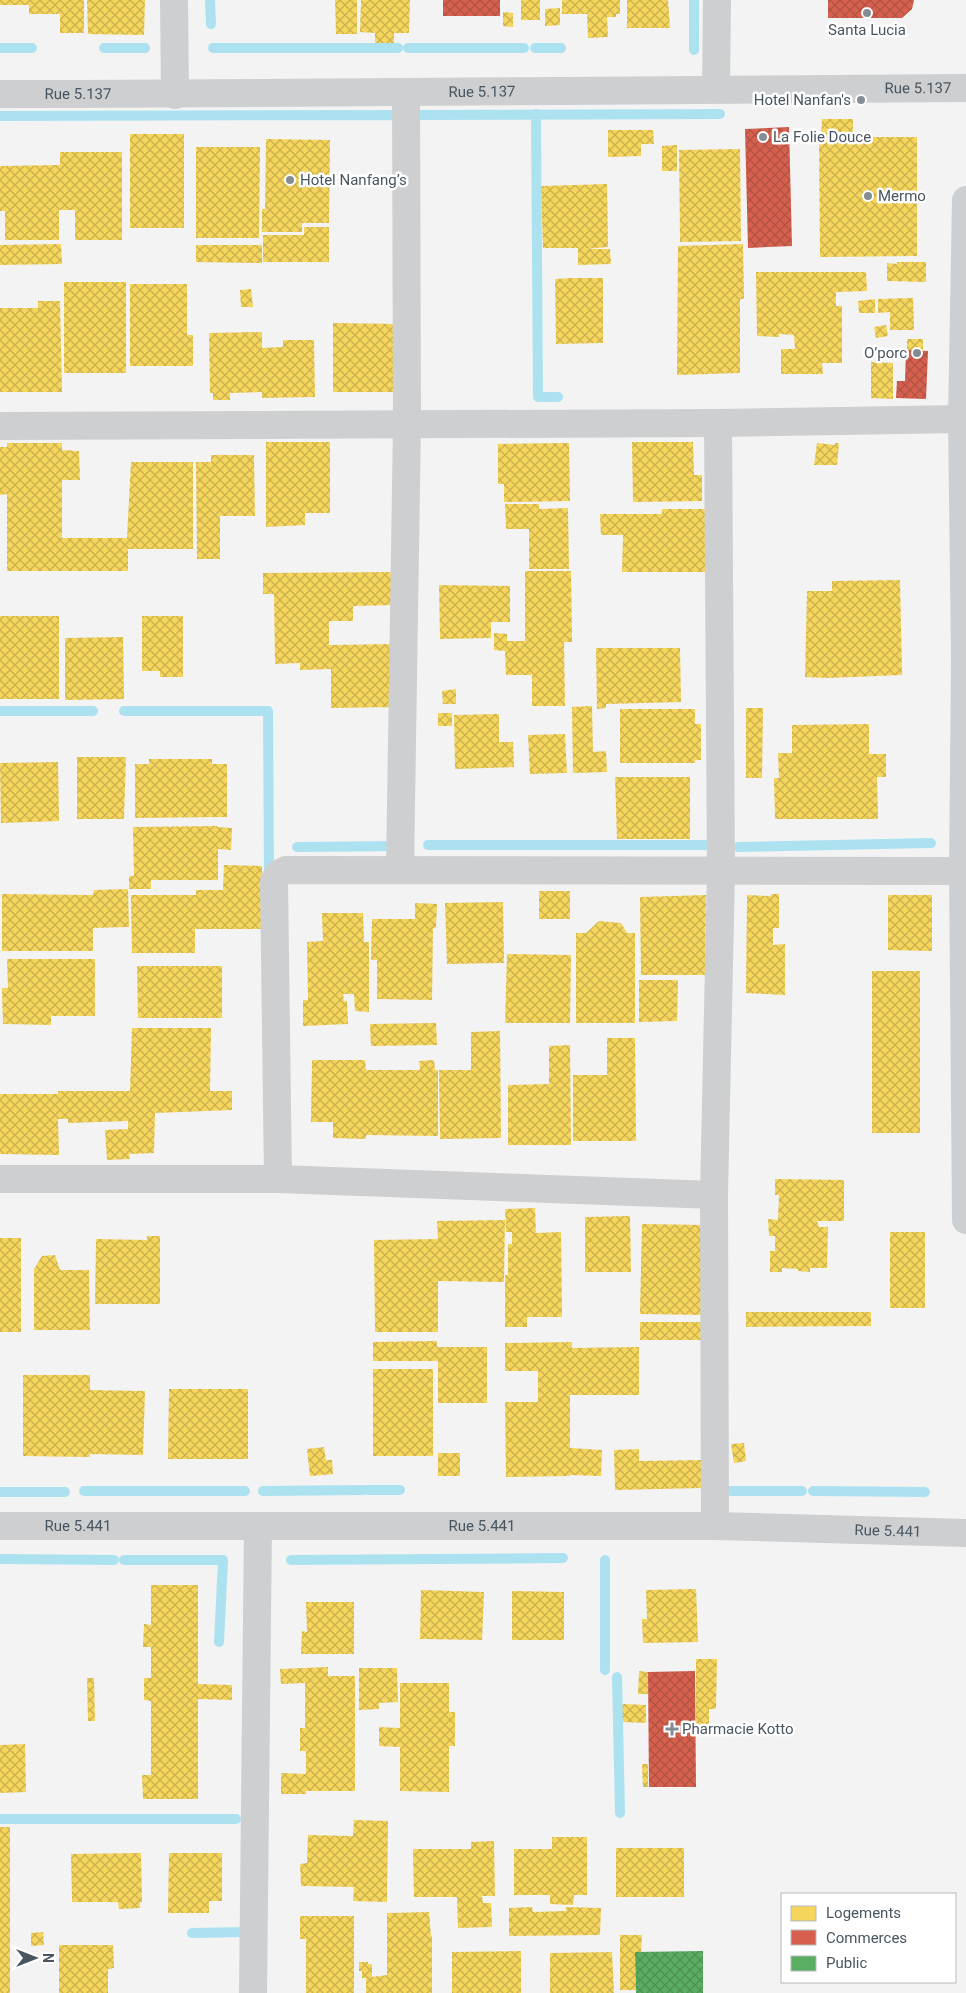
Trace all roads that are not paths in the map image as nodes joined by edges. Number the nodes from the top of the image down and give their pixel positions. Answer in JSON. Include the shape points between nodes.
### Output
{"nodes":[{"id":1,"x":174,"y":0,"type":"edge"},
{"id":2,"x":717,"y":0,"type":"edge"},
{"id":3,"x":966,"y":88,"type":"edge"},
{"id":4,"x":716,"y":89,"type":"junction"},
{"id":5,"x":0,"y":94,"type":"edge"},
{"id":6,"x":406,"y":94,"type":"junction"},
{"id":7,"x":175,"y":95,"type":"junction"},
{"id":8,"x":966,"y":200,"type":"edge"},
{"id":9,"x":962,"y":419,"type":"junction"},
{"id":10,"x":718,"y":423,"type":"junction"},
{"id":11,"x":407,"y":424,"type":"junction"},
{"id":12,"x":0,"y":426,"type":"edge"},
{"id":13,"x":400,"y":870,"type":"junction"},
{"id":14,"x":721,"y":871,"type":"junction"},
{"id":15,"x":963,"y":871,"type":"junction"},
{"id":16,"x":0,"y":1179,"type":"edge"},
{"id":17,"x":278,"y":1179,"type":"junction"},
{"id":18,"x":714,"y":1195,"type":"junction"},
{"id":19,"x":966,"y":1220,"type":"edge"},
{"id":20,"x":0,"y":1526,"type":"edge"},
{"id":21,"x":258,"y":1526,"type":"junction"},
{"id":22,"x":715,"y":1526,"type":"junction"},
{"id":23,"x":966,"y":1532,"type":"edge"},
{"id":24,"x":253,"y":1993,"type":"edge"}],
"edges":[{"from":1,"to":7,"type":"street"},
{"from":2,"to":4,"type":"street"},
{"from":3,"to":4,"type":"street","name":"Rue 5.137"},
{"from":4,"to":6,"type":"street","name":"Rue 5.137"},
{"from":5,"to":7,"type":"street","name":"Rue 5.137"},
{"from":6,"to":7,"type":"street","name":"Rue 5.137"},
{"from":6,"to":11,"type":"street"},
{"from":8,"to":9,"type":"main road"},
{"from":9,"to":10,"type":"street"},
{"from":9,"to":15,"type":"main road"},
{"from":10,"to":11,"type":"street"},
{"from":10,"to":14,"type":"street"},
{"from":11,"to":12,"type":"street"},
{"from":11,"to":13,"type":"street"},
{"from":13,"to":14,"type":"street"},
{"from":13,"to":17,"type":"street","via":[[286,870],[274,881]]},
{"from":14,"to":15,"type":"street"},
{"from":14,"to":18,"type":"street"},
{"from":15,"to":19,"type":"main road"},
{"from":16,"to":17,"type":"street"},
{"from":17,"to":18,"type":"street"},
{"from":18,"to":22,"type":"street"},
{"from":20,"to":21,"type":"street","name":"Rue 5.441"},
{"from":21,"to":22,"type":"street","name":"Rue 5.441"},
{"from":21,"to":24,"type":"street"},
{"from":22,"to":23,"type":"street","name":"Rue 5.441"}]}
